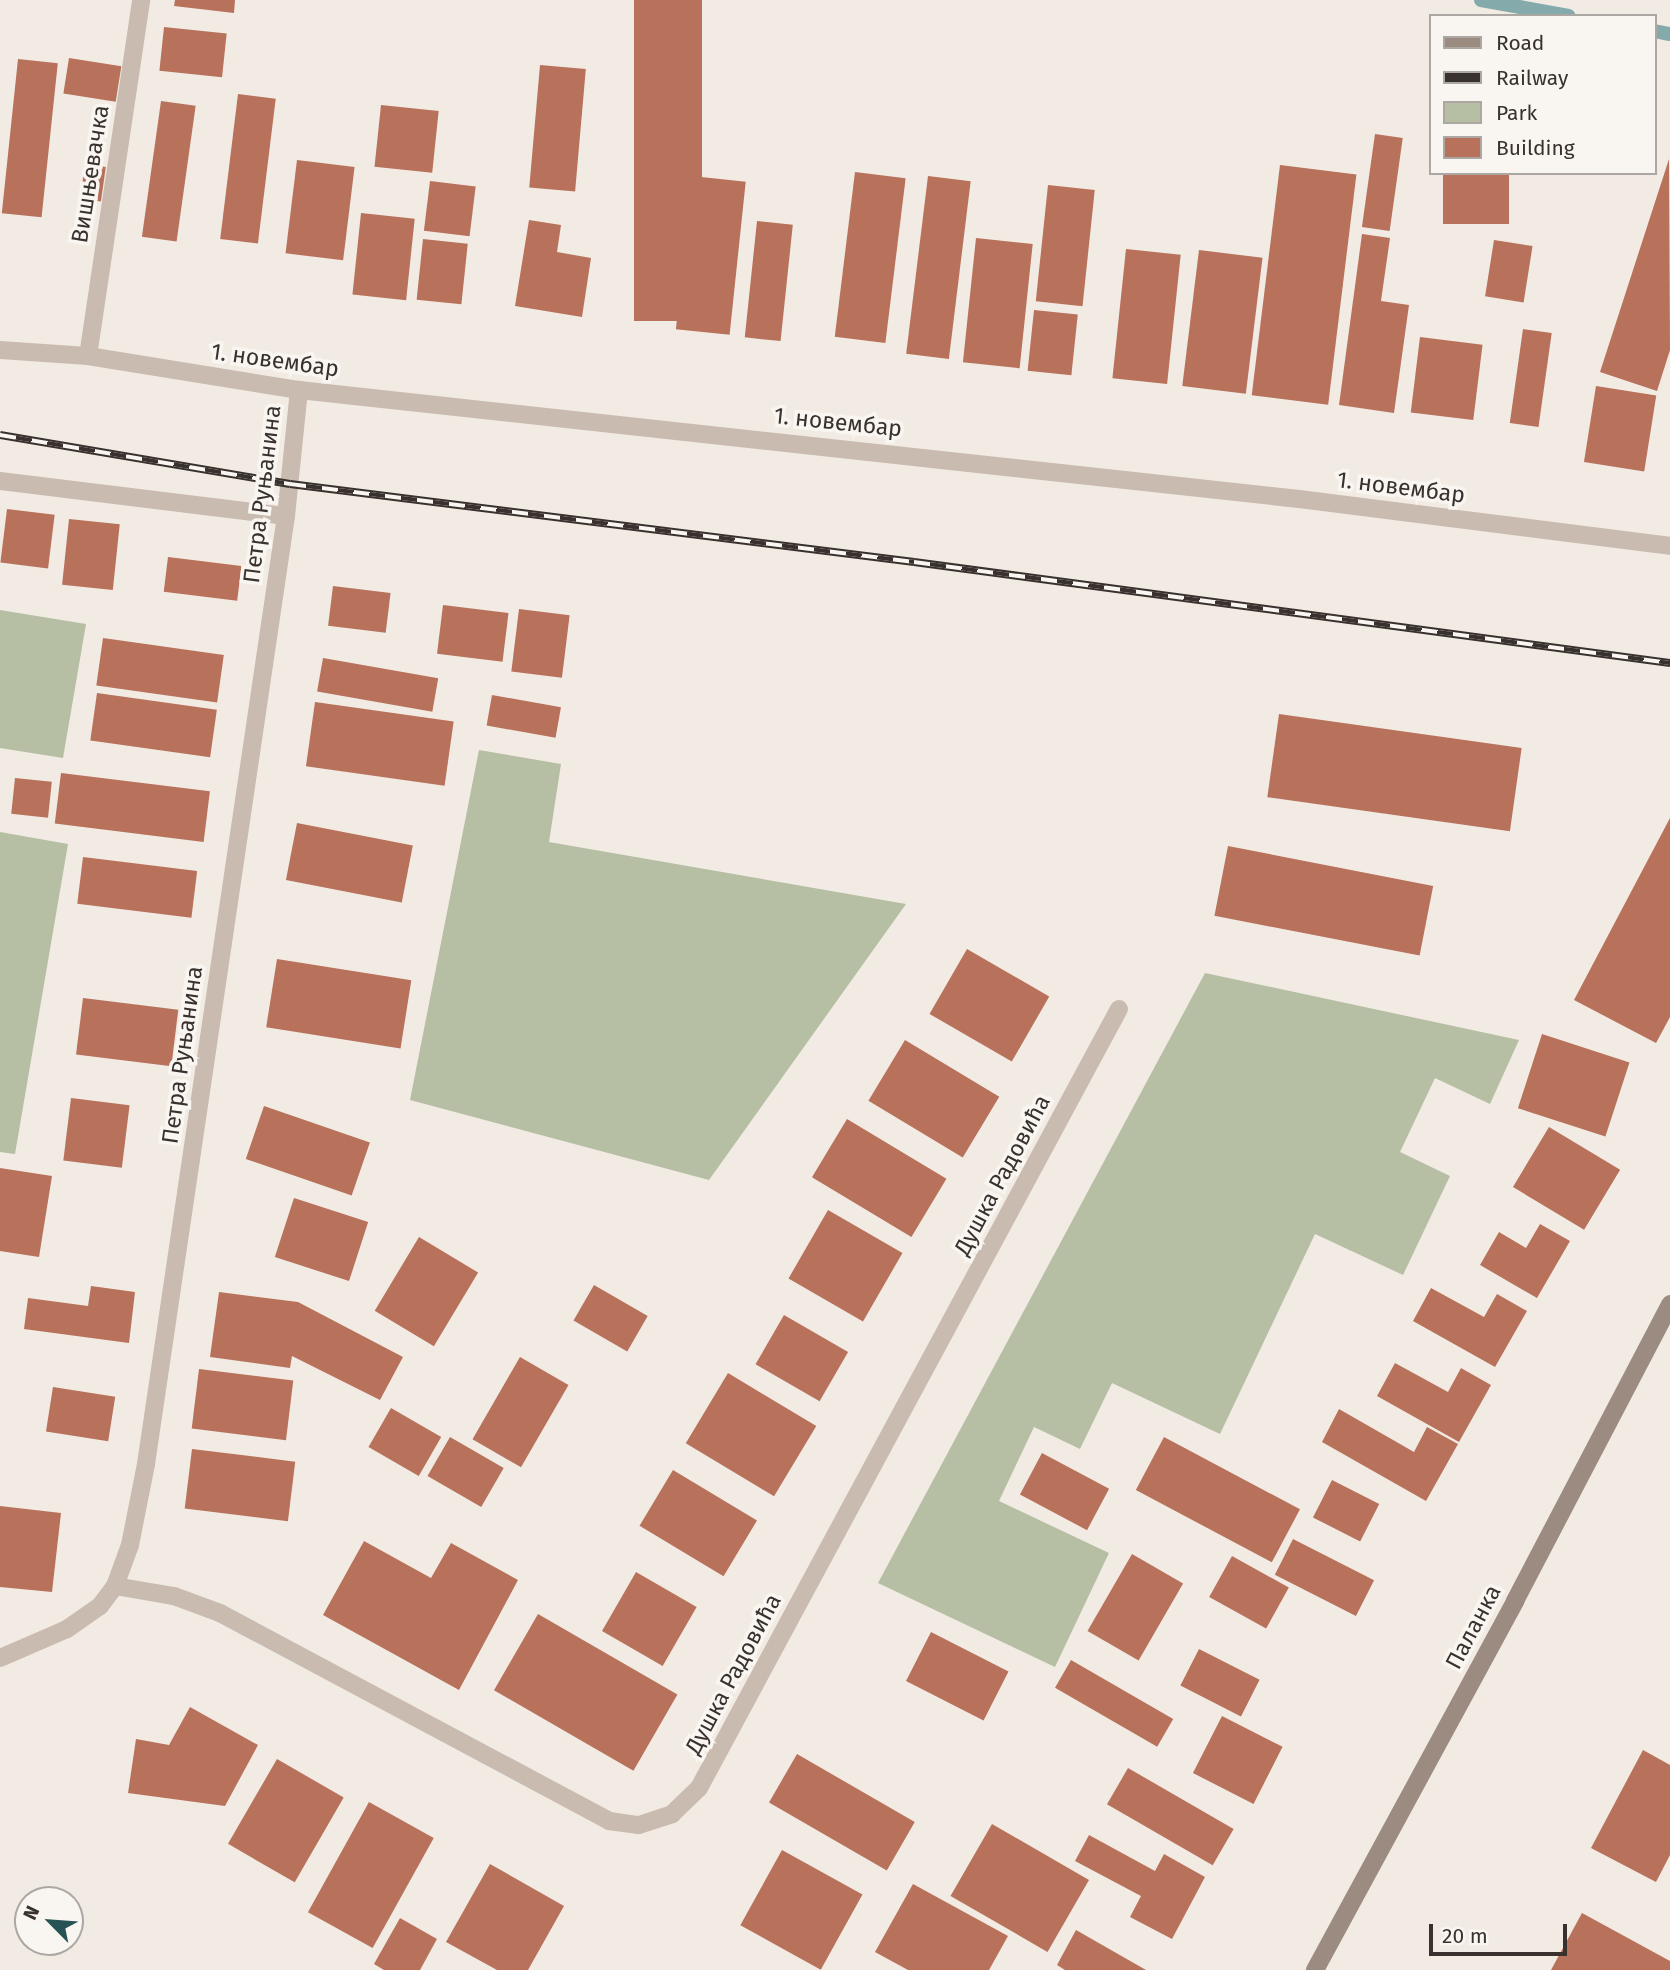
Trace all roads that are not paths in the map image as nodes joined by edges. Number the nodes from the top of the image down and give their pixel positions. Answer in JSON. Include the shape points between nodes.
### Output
{"nodes":[{"id":1,"x":141,"y":0,"type":"edge"},
{"id":2,"x":0,"y":350,"type":"edge"},
{"id":3,"x":88,"y":356,"type":"junction"},
{"id":4,"x":299,"y":390,"type":"junction"},
{"id":5,"x":0,"y":481,"type":"edge"},
{"id":6,"x":286,"y":516,"type":"junction"},
{"id":7,"x":1670,"y":546,"type":"edge"},
{"id":8,"x":1119,"y":1009,"type":"dead end"},
{"id":9,"x":1670,"y":1304,"type":"edge"},
{"id":10,"x":115,"y":1586,"type":"junction"},
{"id":11,"x":0,"y":1658,"type":"edge"},
{"id":12,"x":1315,"y":1970,"type":"edge"}],
"edges":[{"from":1,"to":3,"type":"street","name":"Вишњевачка"},
{"from":2,"to":3,"type":"street","name":"1. новембар"},
{"from":3,"to":4,"type":"street","name":"1. новембар"},
{"from":4,"to":6,"type":"street","name":"Петра Руњанина"},
{"from":4,"to":7,"type":"street","name":"1. новембар","via":[[1272,496]]},
{"from":5,"to":6,"type":"street"},
{"from":6,"to":10,"type":"street","name":"Петра Руњанина","via":[[146,1464],[130,1545]]},
{"from":8,"to":10,"type":"street","name":"Душка Радовића","via":[[699,1788],[672,1814],[639,1825],[610,1821],[220,1613],[174,1596]]},
{"from":9,"to":12,"type":"main road","name":"Паланка"},
{"from":10,"to":11,"type":"street","name":"Петра Руњанина","via":[[100,1606],[67,1629]]}]}
